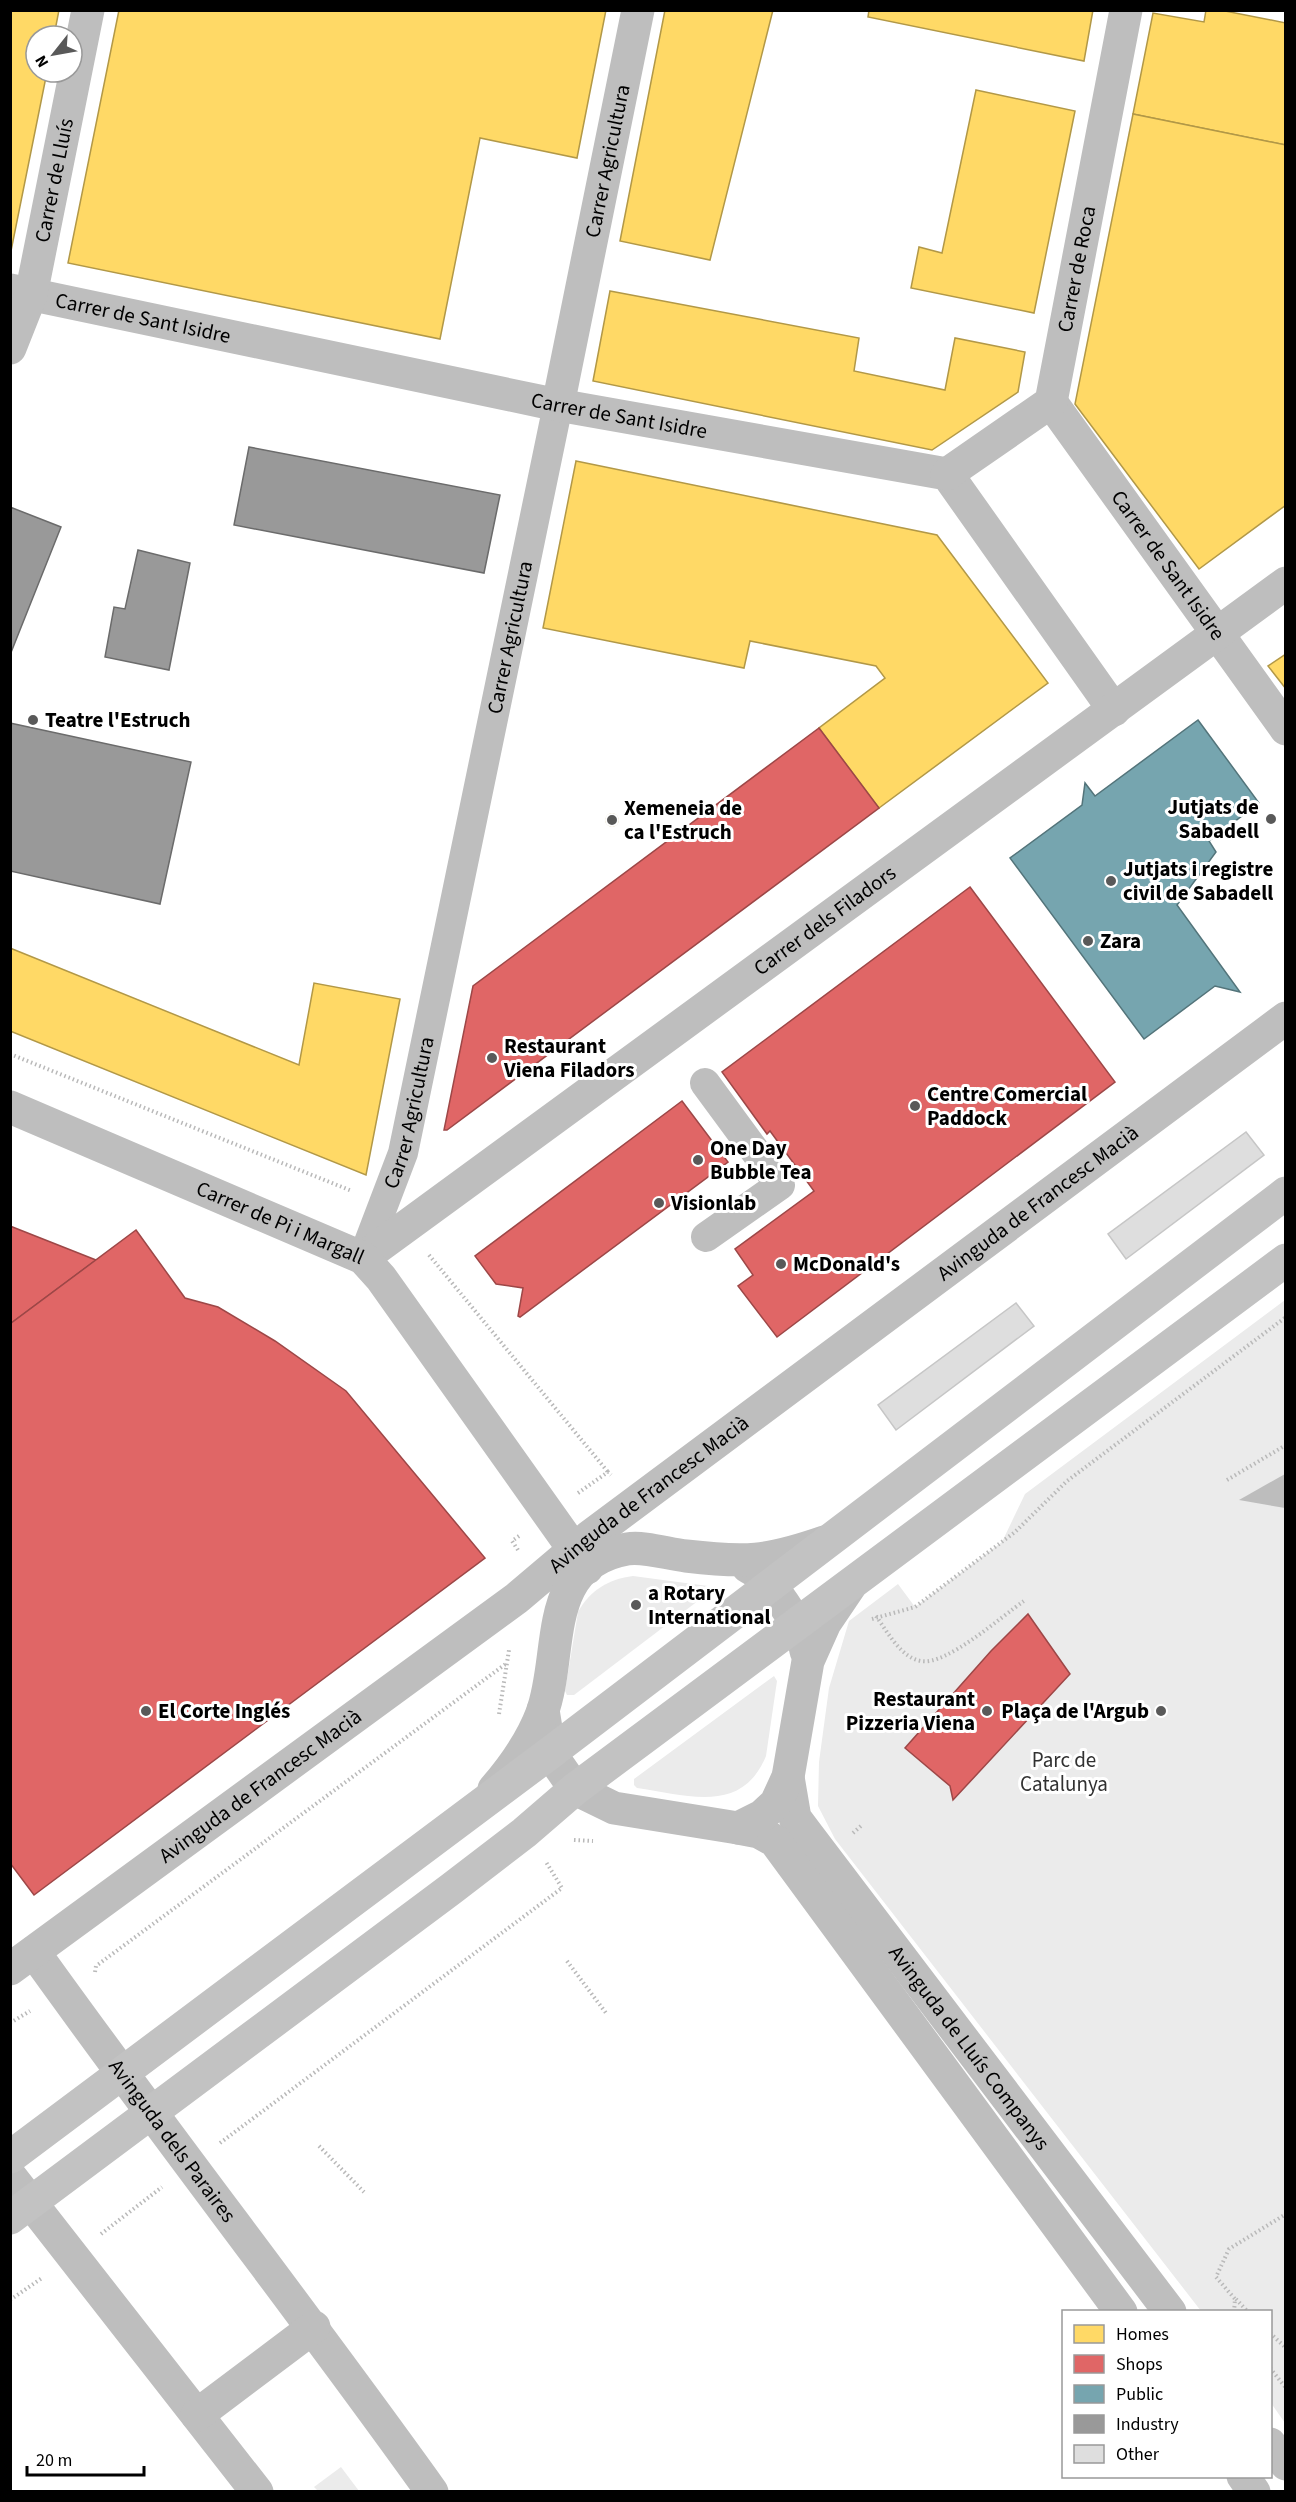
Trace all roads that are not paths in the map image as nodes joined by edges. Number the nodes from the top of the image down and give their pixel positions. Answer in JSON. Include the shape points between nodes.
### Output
{"nodes":[{"id":1,"x":88,"y":10,"type":"edge"},
{"id":2,"x":638,"y":10,"type":"edge"},
{"id":3,"x":1126,"y":10,"type":"edge"},
{"id":4,"x":21,"y":293,"type":"edge"},
{"id":5,"x":10,"y":348,"type":"edge"},
{"id":6,"x":1051,"y":402,"type":"junction"},
{"id":7,"x":558,"y":405,"type":"junction"},
{"id":8,"x":947,"y":474,"type":"junction"},
{"id":9,"x":1286,"y":583,"type":"edge"},
{"id":10,"x":1216,"y":633,"type":"junction"},
{"id":11,"x":1114,"y":710,"type":"junction"},
{"id":12,"x":1286,"y":729,"type":"edge"},
{"id":13,"x":1286,"y":1018,"type":"edge"},
{"id":14,"x":705,"y":1083,"type":"dead end"},
{"id":15,"x":10,"y":1107,"type":"edge"},
{"id":16,"x":1286,"y":1193,"type":"edge"},
{"id":17,"x":706,"y":1237,"type":"dead end"},
{"id":18,"x":363,"y":1258,"type":"junction"},
{"id":19,"x":1286,"y":1260,"type":"edge"},
{"id":20,"x":828,"y":1540,"type":"junction"},
{"id":21,"x":581,"y":1558,"type":"junction"},
{"id":22,"x":734,"y":1562,"type":"junction"},
{"id":23,"x":852,"y":1583,"type":"junction"},
{"id":24,"x":769,"y":1585,"type":"junction"},
{"id":25,"x":796,"y":1624,"type":"junction"},
{"id":26,"x":808,"y":1661,"type":"junction"},
{"id":27,"x":543,"y":1710,"type":"junction"},
{"id":28,"x":550,"y":1753,"type":"junction"},
{"id":29,"x":788,"y":1777,"type":"junction"},
{"id":30,"x":575,"y":1789,"type":"junction"},
{"id":31,"x":479,"y":1806,"type":"junction"},
{"id":32,"x":614,"y":1808,"type":"junction"},
{"id":33,"x":738,"y":1828,"type":"junction"},
{"id":34,"x":532,"y":1843,"type":"junction"},
{"id":35,"x":22,"y":1960,"type":"edge"},
{"id":36,"x":121,"y":2074,"type":"junction"},
{"id":37,"x":152,"y":2112,"type":"junction"},
{"id":38,"x":10,"y":2157,"type":"edge"},
{"id":39,"x":10,"y":2176,"type":"edge"},
{"id":40,"x":21,"y":2210,"type":"edge"},
{"id":41,"x":1120,"y":2310,"type":"edge"},
{"id":42,"x":1168,"y":2310,"type":"edge"},
{"id":43,"x":314,"y":2327,"type":"junction"},
{"id":44,"x":197,"y":2415,"type":"junction"},
{"id":45,"x":1272,"y":2446,"type":"edge"},
{"id":46,"x":1286,"y":2464,"type":"edge"},
{"id":47,"x":1244,"y":2478,"type":"edge"},
{"id":48,"x":257,"y":2492,"type":"edge"},
{"id":49,"x":432,"y":2492,"type":"edge"},
{"id":50,"x":1254,"y":2492,"type":"edge"}],
"edges":[{"from":1,"to":4,"type":"street","name":"Carrer de Lluís"},
{"from":2,"to":7,"type":"street","name":"Carrer Agricultura"},
{"from":3,"to":6,"type":"street","name":"Carrer de Roca"},
{"from":4,"to":5,"type":"street","name":"Carrer de Lluís"},
{"from":4,"to":7,"type":"street","name":"Carrer de Sant Isidre"},
{"from":6,"to":8,"type":"street"},
{"from":6,"to":10,"type":"street","name":"Carrer de Sant Isidre"},
{"from":7,"to":8,"type":"street","name":"Carrer de Sant Isidre"},
{"from":7,"to":18,"type":"street","name":"Carrer Agricultura","via":[[403,1153]]},
{"from":8,"to":11,"type":"street"},
{"from":9,"to":10,"type":"street","name":"Carrer dels Filadors"},
{"from":10,"to":11,"type":"street","name":"Carrer dels Filadors"},
{"from":10,"to":12,"type":"street","name":"Carrer de Sant Isidre"},
{"from":11,"to":18,"type":"street","name":"Carrer dels Filadors"},
{"from":13,"to":21,"type":"street","name":"Avinguda de Francesc Macià"},
{"from":14,"to":17,"type":"street","via":[[780,1185]]},
{"from":15,"to":18,"type":"street","name":"Carrer de Pi i Margall"},
{"from":16,"to":20,"type":"main road","name":"Avinguda de Francesc Macià"},
{"from":18,"to":21,"type":"street","name":"Carrer de Pi i Margall"},
{"from":19,"to":23,"type":"main road","name":"Avinguda de Francesc Macià"},
{"from":20,"to":22,"type":"street","name":"Avinguda de Francesc Macià","via":[[764,1560]]},
{"from":20,"to":24,"type":"main road","name":"Avinguda de Francesc Macià"},
{"from":21,"to":22,"type":"street","name":"Avinguda de Francesc Macià","via":[[628,1549]]},
{"from":21,"to":27,"type":"street","name":"Avinguda de Francesc Macià","via":[[563,1597]]},
{"from":21,"to":35,"type":"street","name":"Avinguda de Francesc Macià","via":[[517,1598]]},
{"from":22,"to":24,"type":"street","name":"Avinguda de Francesc Macià","via":[[752,1569]]},
{"from":23,"to":25,"type":"main road","name":"Avinguda de Francesc Macià"},
{"from":23,"to":26,"type":"street","name":"Avinguda de Francesc Macià","via":[[825,1623]]},
{"from":24,"to":25,"type":"street","name":"Avinguda de Francesc Macià"},
{"from":24,"to":28,"type":"main road","name":"Avinguda de Francesc Macià"},
{"from":25,"to":26,"type":"street","name":"Avinguda de Francesc Macià","via":[[804,1638]]},
{"from":25,"to":30,"type":"main road","name":"Avinguda de Francesc Macià"},
{"from":26,"to":29,"type":"street","name":"Avinguda de Francesc Macià"},
{"from":27,"to":28,"type":"street","name":"Avinguda de Francesc Macià"},
{"from":27,"to":31,"type":"street","name":"Avinguda de Francesc Macià","via":[[514,1766]]},
{"from":28,"to":30,"type":"street","name":"Avinguda de Francesc Macià"},
{"from":28,"to":31,"type":"main road","name":"Avinguda de Francesc Macià"},
{"from":29,"to":33,"type":"street","name":"Avinguda de Francesc Macià","via":[[776,1803],[762,1816]]},
{"from":29,"to":42,"type":"street","name":"Avinguda de Lluís Companys","via":[[795,1818]]},
{"from":30,"to":32,"type":"street","name":"Avinguda de Francesc Macià"},
{"from":30,"to":34,"type":"main road","name":"Avinguda de Francesc Macià"},
{"from":31,"to":36,"type":"main road","name":"Avinguda de Francesc Macià"},
{"from":32,"to":33,"type":"street","name":"Avinguda de Francesc Macià"},
{"from":32,"to":34,"type":"street","name":"Avinguda de Francesc Macià","via":[[565,1817]]},
{"from":33,"to":41,"type":"street","name":"Avinguda de Lluís Companys","via":[[759,1832],[775,1841]]},
{"from":34,"to":37,"type":"main road","name":"Avinguda de Francesc Macià"},
{"from":35,"to":36,"type":"street","name":"Avinguda dels Paraires"},
{"from":36,"to":37,"type":"street","name":"Avinguda dels Paraires"},
{"from":36,"to":38,"type":"main road","name":"Avinguda de Francesc Macià"},
{"from":37,"to":40,"type":"main road","name":"Avinguda de Francesc Macià"},
{"from":37,"to":43,"type":"street","name":"Avinguda dels Paraires"},
{"from":39,"to":40,"type":"street"},
{"from":40,"to":44,"type":"street","via":[[74,2255]]},
{"from":43,"to":44,"type":"street"},
{"from":43,"to":49,"type":"street","name":"Avinguda dels Paraires"},
{"from":44,"to":48,"type":"street"},
{"from":45,"to":46,"type":"street"},
{"from":47,"to":50,"type":"street"}]}
